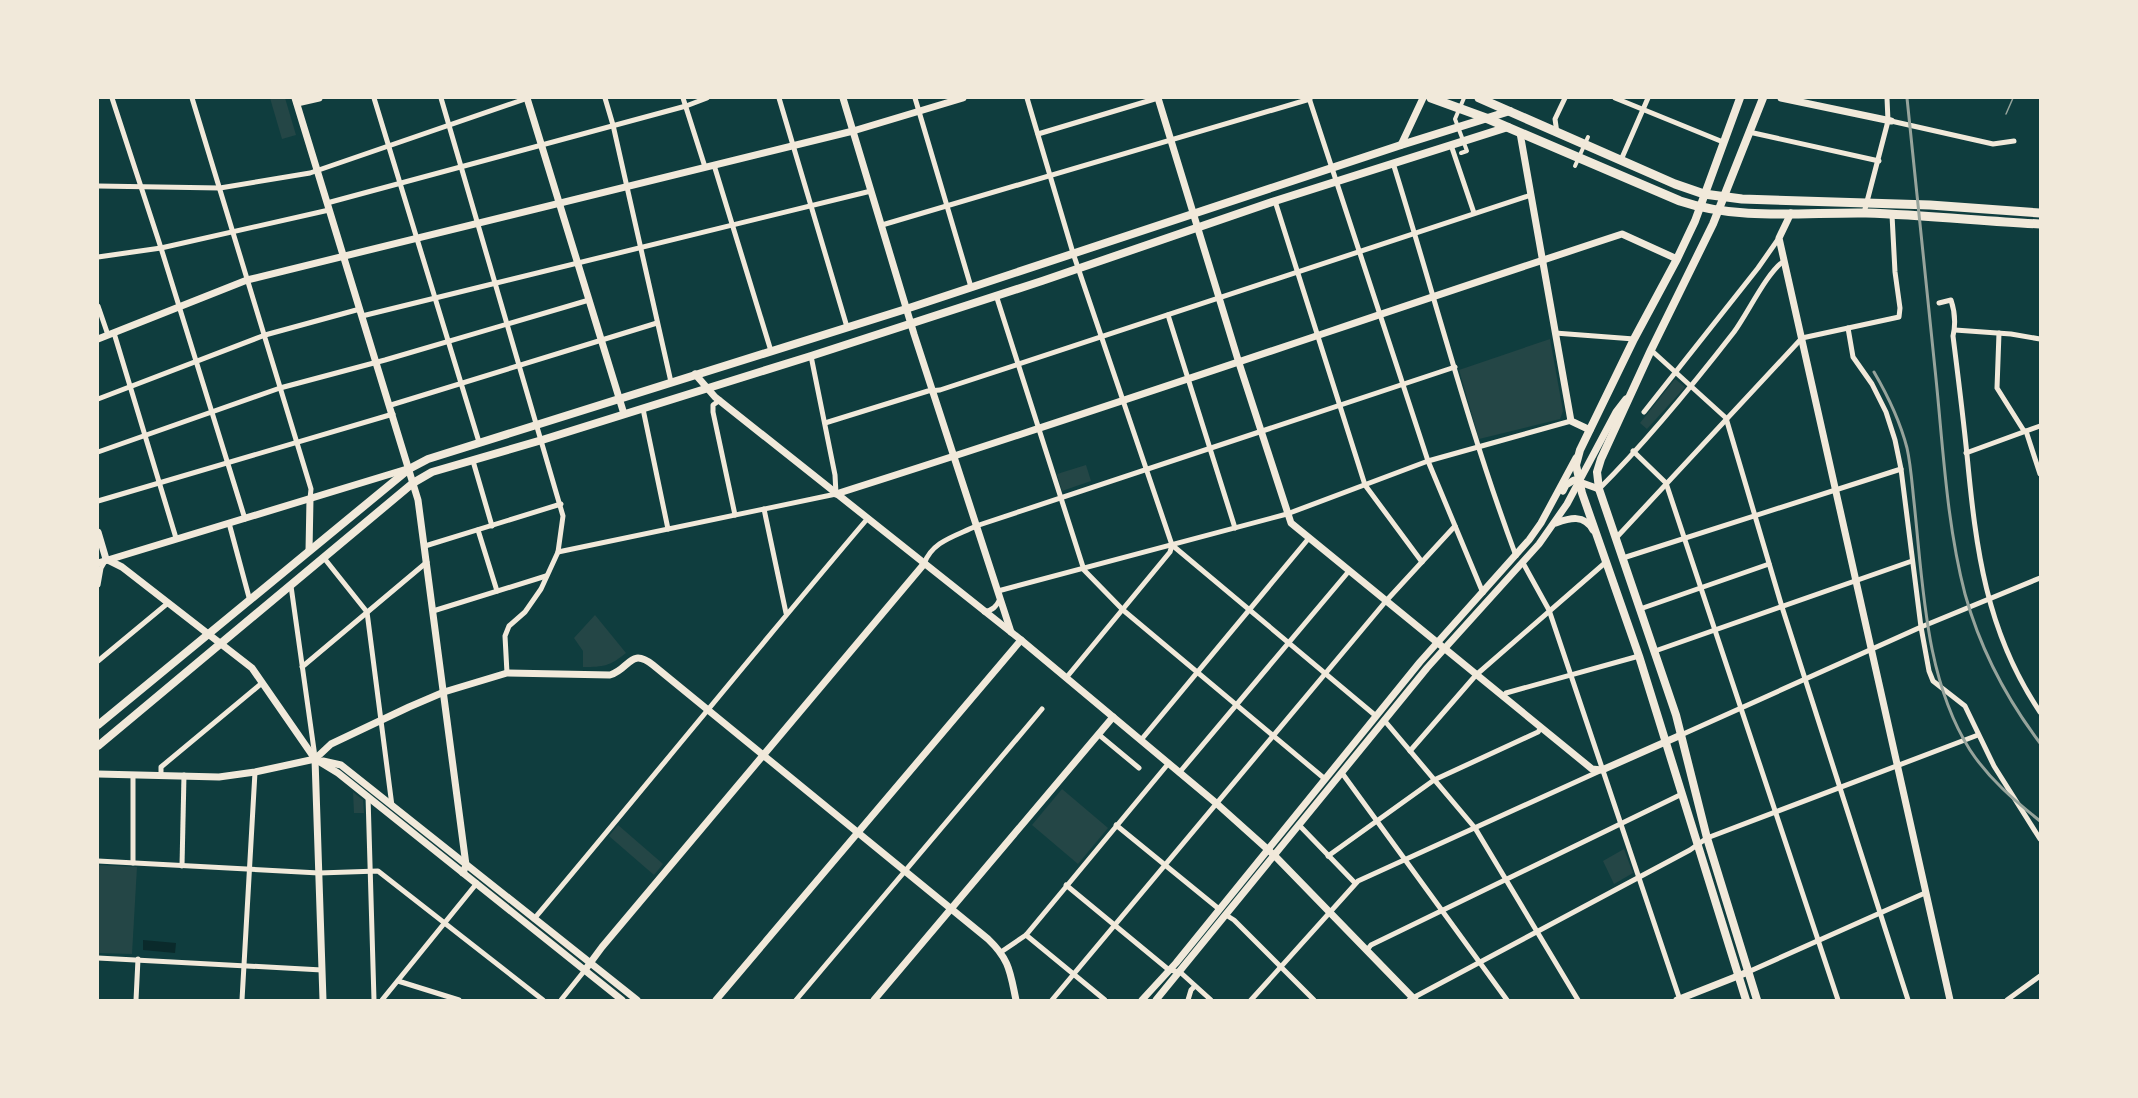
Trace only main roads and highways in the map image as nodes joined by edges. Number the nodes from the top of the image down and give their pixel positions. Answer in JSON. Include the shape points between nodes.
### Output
{"nodes":[{"id":1,"x":1431,"y":98,"type":"edge"},
{"id":2,"x":1479,"y":98,"type":"edge"},
{"id":3,"x":1740,"y":98,"type":"edge"},
{"id":4,"x":1762,"y":98,"type":"edge"},
{"id":5,"x":1510,"y":111,"type":"junction"},
{"id":6,"x":1486,"y":118,"type":"junction"},
{"id":7,"x":1508,"y":127,"type":"junction"},
{"id":8,"x":1704,"y":194,"type":"junction"},
{"id":9,"x":1724,"y":197,"type":"junction"},
{"id":10,"x":1700,"y":208,"type":"junction"},
{"id":11,"x":1719,"y":211,"type":"junction"},
{"id":12,"x":2040,"y":213,"type":"edge"},
{"id":13,"x":2040,"y":224,"type":"edge"},
{"id":14,"x":98,"y":725,"type":"edge"},
{"id":15,"x":98,"y":746,"type":"edge"},
{"id":16,"x":1746,"y":1000,"type":"edge"},
{"id":17,"x":1757,"y":1000,"type":"edge"}],
"edges":[{"from":1,"to":6,"type":"highway"},
{"from":2,"to":5,"type":"highway"},
{"from":3,"to":8,"type":"main road"},
{"from":4,"to":9,"type":"main road"},
{"from":5,"to":6,"type":"main road"},
{"from":5,"to":8,"type":"highway"},
{"from":6,"to":7,"type":"highway"},
{"from":6,"to":14,"type":"main road","via":[[906,309],[428,459],[409,469]]},
{"from":7,"to":10,"type":"highway"},
{"from":7,"to":15,"type":"main road","via":[[811,356],[432,472]]},
{"from":8,"to":9,"type":"highway"},
{"from":8,"to":10,"type":"main road"},
{"from":9,"to":11,"type":"main road"},
{"from":9,"to":12,"type":"highway"},
{"from":10,"to":11,"type":"highway"},
{"from":10,"to":16,"type":"main road","via":[[1576,465]]},
{"from":11,"to":13,"type":"highway","via":[[1864,213]]},
{"from":11,"to":17,"type":"main road","via":[[1597,472],[1599,489],[1681,735],[1707,838]]}]}
